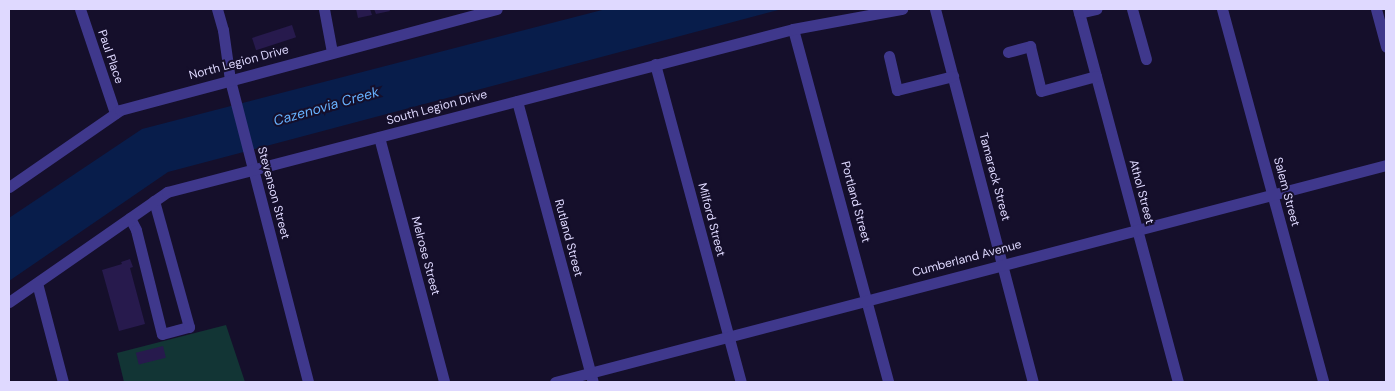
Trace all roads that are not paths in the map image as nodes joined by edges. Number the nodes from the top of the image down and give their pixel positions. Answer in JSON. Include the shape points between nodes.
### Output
{"nodes":[{"id":1,"x":80,"y":9,"type":"edge"},
{"id":2,"x":217,"y":9,"type":"edge"},
{"id":3,"x":324,"y":9,"type":"edge"},
{"id":4,"x":497,"y":9,"type":"edge"},
{"id":5,"x":902,"y":9,"type":"edge"},
{"id":6,"x":935,"y":9,"type":"edge"},
{"id":7,"x":1098,"y":9,"type":"edge"},
{"id":8,"x":1132,"y":9,"type":"edge"},
{"id":9,"x":1222,"y":9,"type":"edge"},
{"id":10,"x":1376,"y":9,"type":"edge"},
{"id":11,"x":1079,"y":11,"type":"edge"},
{"id":12,"x":466,"y":12,"type":"edge"},
{"id":13,"x":793,"y":29,"type":"junction"},
{"id":14,"x":1386,"y":47,"type":"edge"},
{"id":15,"x":332,"y":52,"type":"junction"},
{"id":16,"x":1008,"y":52,"type":"dead end"},
{"id":17,"x":889,"y":56,"type":"dead end"},
{"id":18,"x":1146,"y":59,"type":"dead end"},
{"id":19,"x":655,"y":64,"type":"junction"},
{"id":20,"x":953,"y":76,"type":"junction"},
{"id":21,"x":1096,"y":76,"type":"junction"},
{"id":22,"x":231,"y":85,"type":"junction"},
{"id":23,"x":518,"y":101,"type":"junction"},
{"id":24,"x":115,"y":113,"type":"junction"},
{"id":25,"x":379,"y":137,"type":"junction"},
{"id":26,"x":1386,"y":165,"type":"edge"},
{"id":27,"x":252,"y":166,"type":"junction"},
{"id":28,"x":9,"y":187,"type":"edge"},
{"id":29,"x":1272,"y":194,"type":"junction"},
{"id":30,"x":154,"y":201,"type":"junction"},
{"id":31,"x":130,"y":218,"type":"junction"},
{"id":32,"x":1137,"y":230,"type":"junction"},
{"id":33,"x":1002,"y":264,"type":"junction"},
{"id":34,"x":37,"y":283,"type":"junction"},
{"id":35,"x":866,"y":300,"type":"junction"},
{"id":36,"x":9,"y":302,"type":"edge"},
{"id":37,"x":728,"y":336,"type":"junction"},
{"id":38,"x":591,"y":378,"type":"edge"},
{"id":39,"x":63,"y":382,"type":"edge"},
{"id":40,"x":308,"y":382,"type":"edge"},
{"id":41,"x":444,"y":382,"type":"edge"},
{"id":42,"x":555,"y":382,"type":"edge"},
{"id":43,"x":741,"y":382,"type":"edge"},
{"id":44,"x":888,"y":382,"type":"edge"},
{"id":45,"x":1033,"y":382,"type":"edge"},
{"id":46,"x":1178,"y":382,"type":"edge"},
{"id":47,"x":1323,"y":382,"type":"edge"}],
"edges":[{"from":1,"to":24,"type":"street","name":"Paul Place"},
{"from":2,"to":22,"type":"street","name":"Stevenson Street","via":[[224,30]]},
{"from":3,"to":15,"type":"street"},
{"from":4,"to":12,"type":"street","name":"North Legion Drive"},
{"from":5,"to":13,"type":"street","name":"South Legion Drive"},
{"from":6,"to":20,"type":"street","name":"Tamarack Street"},
{"from":7,"to":11,"type":"street"},
{"from":8,"to":18,"type":"street"},
{"from":9,"to":29,"type":"street","name":"Salem Street"},
{"from":10,"to":14,"type":"street"},
{"from":11,"to":21,"type":"street","name":"Athol Street"},
{"from":12,"to":15,"type":"street","name":"North Legion Drive"},
{"from":13,"to":19,"type":"street","name":"South Legion Drive"},
{"from":13,"to":35,"type":"street","name":"Portland Street"},
{"from":15,"to":22,"type":"street","name":"North Legion Drive"},
{"from":16,"to":21,"type":"street","via":[[1030,46],[1041,91]]},
{"from":17,"to":20,"type":"street","via":[[897,90]]},
{"from":19,"to":23,"type":"street","name":"South Legion Drive"},
{"from":19,"to":37,"type":"street","name":"Milford Street"},
{"from":20,"to":33,"type":"street","name":"Tamarack Street"},
{"from":21,"to":32,"type":"street","name":"Athol Street"},
{"from":22,"to":24,"type":"street","name":"North Legion Drive"},
{"from":22,"to":27,"type":"street","name":"Stevenson Street"},
{"from":23,"to":25,"type":"street","name":"South Legion Drive"},
{"from":23,"to":38,"type":"street","name":"Rutland Street"},
{"from":24,"to":28,"type":"street","name":"North Legion Drive"},
{"from":25,"to":27,"type":"street","name":"South Legion Drive"},
{"from":25,"to":41,"type":"street","name":"Melrose Street"},
{"from":26,"to":29,"type":"street","name":"Cumberland Avenue"},
{"from":27,"to":30,"type":"street","name":"South Legion Drive","via":[[167,192]]},
{"from":27,"to":40,"type":"street","name":"Stevenson Street"},
{"from":29,"to":32,"type":"street","name":"Cumberland Avenue"},
{"from":29,"to":47,"type":"street","name":"Salem Street"},
{"from":30,"to":31,"type":"street","name":"South Legion Drive"},
{"from":30,"to":31,"type":"street","via":[[189,327],[162,334],[136,230]]},
{"from":31,"to":34,"type":"street","name":"South Legion Drive"},
{"from":32,"to":33,"type":"street","name":"Cumberland Avenue"},
{"from":32,"to":46,"type":"street","name":"Athol Street"},
{"from":33,"to":35,"type":"street","name":"Cumberland Avenue"},
{"from":33,"to":45,"type":"street","name":"Tamarack Street"},
{"from":34,"to":36,"type":"street","name":"South Legion Drive"},
{"from":34,"to":39,"type":"street"},
{"from":35,"to":37,"type":"street","name":"Cumberland Avenue"},
{"from":35,"to":44,"type":"street","name":"Portland Street"},
{"from":37,"to":38,"type":"street","name":"Cumberland Avenue"},
{"from":37,"to":43,"type":"street","name":"Milford Street"},
{"from":38,"to":42,"type":"street","name":"Cumberland Avenue"}]}
